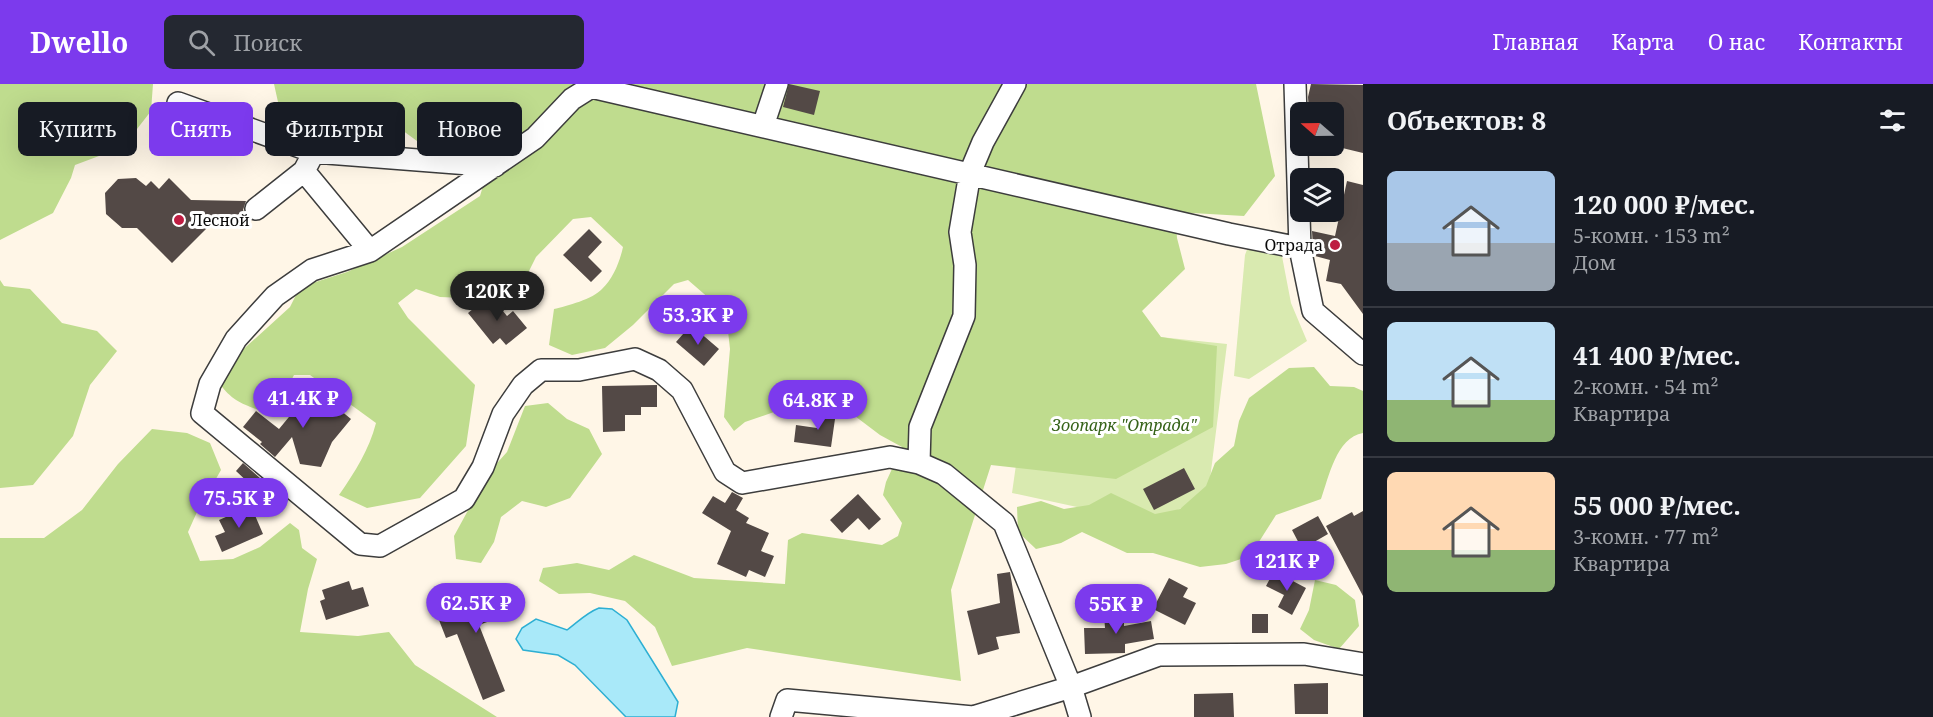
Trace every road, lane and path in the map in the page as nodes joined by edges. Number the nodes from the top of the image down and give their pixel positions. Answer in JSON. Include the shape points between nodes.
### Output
{"nodes":[{"id":1,"x":777,"y":84,"type":"edge"},
{"id":2,"x":1015,"y":84,"type":"edge"},
{"id":3,"x":1295,"y":84,"type":"edge"},
{"id":4,"x":590,"y":85,"type":"edge"},
{"id":5,"x":763,"y":126,"type":"junction"},
{"id":6,"x":312,"y":156,"type":"edge"},
{"id":7,"x":366,"y":156,"type":"edge"},
{"id":8,"x":495,"y":166,"type":"junction"},
{"id":9,"x":304,"y":171,"type":"junction"},
{"id":10,"x":970,"y":173,"type":"junction"},
{"id":11,"x":256,"y":209,"type":"dead end"},
{"id":12,"x":1300,"y":248,"type":"junction"},
{"id":13,"x":370,"y":251,"type":"junction"},
{"id":14,"x":1363,"y":354,"type":"edge"},
{"id":15,"x":920,"y":463,"type":"junction"},
{"id":16,"x":1363,"y":664,"type":"edge"},
{"id":17,"x":1071,"y":687,"type":"junction"},
{"id":18,"x":781,"y":717,"type":"edge"},
{"id":19,"x":1080,"y":717,"type":"edge"}],
"edges":[{"from":1,"to":5,"type":"lane"},
{"from":2,"to":10,"type":"lane"},
{"from":3,"to":12,"type":"lane"},
{"from":4,"to":5,"type":"lane"},
{"from":4,"to":8,"type":"lane","via":[[535,138]]},
{"from":5,"to":10,"type":"lane"},
{"from":6,"to":9,"type":"lane"},
{"from":7,"to":8,"type":"lane"},
{"from":8,"to":13,"type":"lane"},
{"from":9,"to":11,"type":"lane"},
{"from":9,"to":13,"type":"lane"},
{"from":10,"to":12,"type":"lane"},
{"from":10,"to":15,"type":"lane","via":[[960,232],[965,265],[964,316],[920,427]]},
{"from":12,"to":14,"type":"lane","via":[[1313,311]]},
{"from":13,"to":15,"type":"lane","via":[[312,270],[275,296],[236,339],[210,384],[202,413],[360,544],[380,546],[464,499],[483,467],[503,414],[522,385],[541,370],[579,370],[635,359],[659,370],[682,390],[725,472],[742,483],[890,457]]},
{"from":15,"to":17,"type":"lane","via":[[944,474],[1004,523]]},
{"from":16,"to":17,"type":"lane","via":[[1304,654],[1159,655]]},
{"from":17,"to":18,"type":"lane","via":[[973,717],[787,700]]},
{"from":17,"to":19,"type":"lane"}]}
